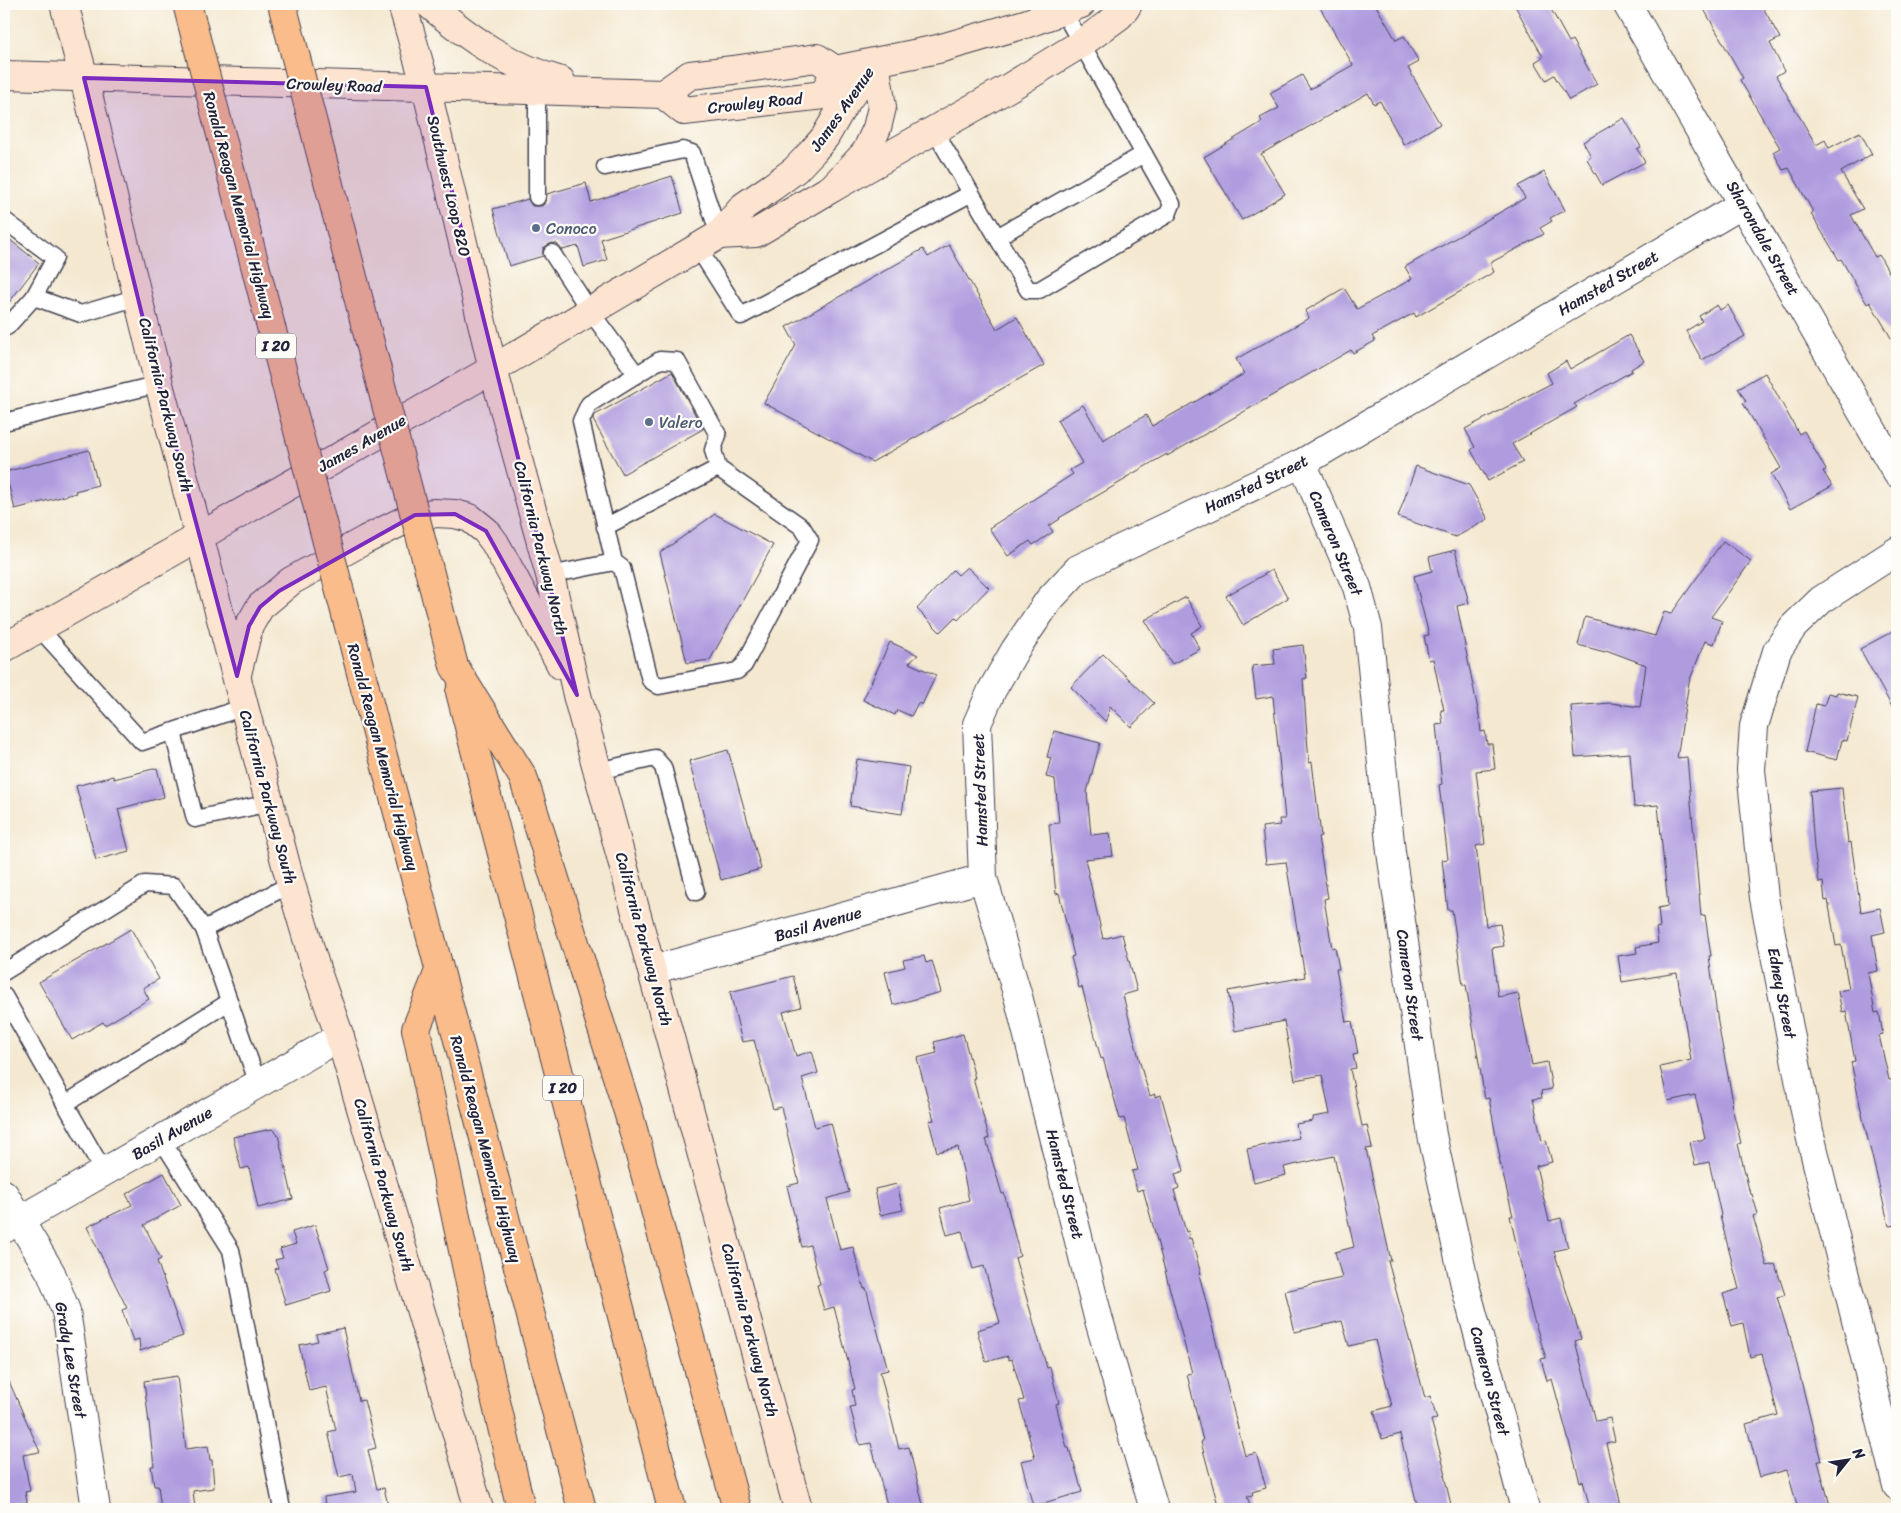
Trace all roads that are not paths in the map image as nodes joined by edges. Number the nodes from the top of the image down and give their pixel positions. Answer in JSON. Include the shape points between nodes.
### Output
{"nodes":[{"id":1,"x":64,"y":4,"type":"edge"},
{"id":2,"x":187,"y":4,"type":"edge"},
{"id":3,"x":282,"y":4,"type":"edge"},
{"id":4,"x":402,"y":4,"type":"edge"},
{"id":5,"x":429,"y":4,"type":"edge"},
{"id":6,"x":1128,"y":4,"type":"edge"},
{"id":7,"x":1627,"y":4,"type":"edge"},
{"id":8,"x":1072,"y":7,"type":"edge"},
{"id":9,"x":1082,"y":43,"type":"junction"},
{"id":10,"x":875,"y":62,"type":"junction"},
{"id":11,"x":836,"y":70,"type":"junction"},
{"id":12,"x":4,"y":75,"type":"edge"},
{"id":13,"x":84,"y":78,"type":"junction"},
{"id":14,"x":426,"y":88,"type":"junction"},
{"id":15,"x":537,"y":90,"type":"junction"},
{"id":16,"x":596,"y":92,"type":"junction"},
{"id":17,"x":663,"y":94,"type":"junction"},
{"id":18,"x":934,"y":130,"type":"junction"},
{"id":19,"x":1144,"y":154,"type":"junction"},
{"id":20,"x":605,"y":168,"type":"dead end"},
{"id":21,"x":832,"y":188,"type":"junction"},
{"id":22,"x":970,"y":194,"type":"junction"},
{"id":23,"x":537,"y":197,"type":"dead end"},
{"id":24,"x":1743,"y":204,"type":"junction"},
{"id":25,"x":4,"y":220,"type":"edge"},
{"id":26,"x":997,"y":237,"type":"junction"},
{"id":27,"x":708,"y":242,"type":"junction"},
{"id":28,"x":552,"y":253,"type":"dead end"},
{"id":29,"x":34,"y":297,"type":"junction"},
{"id":30,"x":138,"y":297,"type":"junction"},
{"id":31,"x":590,"y":310,"type":"junction"},
{"id":32,"x":4,"y":325,"type":"edge"},
{"id":33,"x":492,"y":369,"type":"junction"},
{"id":34,"x":637,"y":375,"type":"junction"},
{"id":35,"x":159,"y":384,"type":"junction"},
{"id":36,"x":4,"y":422,"type":"edge"},
{"id":37,"x":1302,"y":463,"type":"junction"},
{"id":38,"x":718,"y":468,"type":"junction"},
{"id":39,"x":1897,"y":472,"type":"edge"},
{"id":40,"x":605,"y":527,"type":"junction"},
{"id":41,"x":200,"y":536,"type":"junction"},
{"id":42,"x":1897,"y":551,"type":"edge"},
{"id":43,"x":614,"y":562,"type":"junction"},
{"id":44,"x":550,"y":575,"type":"junction"},
{"id":45,"x":38,"y":628,"type":"junction"},
{"id":46,"x":4,"y":648,"type":"edge"},
{"id":47,"x":454,"y":666,"type":"junction"},
{"id":48,"x":237,"y":676,"type":"junction"},
{"id":49,"x":577,"y":694,"type":"junction"},
{"id":50,"x":244,"y":707,"type":"junction"},
{"id":51,"x":173,"y":732,"type":"junction"},
{"id":52,"x":598,"y":771,"type":"junction"},
{"id":53,"x":270,"y":803,"type":"junction"},
{"id":54,"x":983,"y":878,"type":"junction"},
{"id":55,"x":291,"y":884,"type":"junction"},
{"id":56,"x":696,"y":892,"type":"dead end"},
{"id":57,"x":204,"y":930,"type":"junction"},
{"id":58,"x":652,"y":970,"type":"junction"},
{"id":59,"x":439,"y":971,"type":"junction"},
{"id":60,"x":4,"y":972,"type":"edge"},
{"id":61,"x":4,"y":996,"type":"edge"},
{"id":62,"x":229,"y":1002,"type":"junction"},
{"id":63,"x":340,"y":1037,"type":"junction"},
{"id":64,"x":258,"y":1084,"type":"junction"},
{"id":65,"x":65,"y":1104,"type":"junction"},
{"id":66,"x":161,"y":1139,"type":"junction"},
{"id":67,"x":104,"y":1172,"type":"junction"},
{"id":68,"x":4,"y":1194,"type":"edge"},
{"id":69,"x":11,"y":1224,"type":"edge"},
{"id":70,"x":1897,"y":1486,"type":"edge"},
{"id":71,"x":96,"y":1509,"type":"edge"},
{"id":72,"x":282,"y":1509,"type":"edge"},
{"id":73,"x":479,"y":1509,"type":"edge"},
{"id":74,"x":521,"y":1509,"type":"edge"},
{"id":75,"x":582,"y":1509,"type":"edge"},
{"id":76,"x":672,"y":1509,"type":"edge"},
{"id":77,"x":737,"y":1509,"type":"edge"},
{"id":78,"x":798,"y":1509,"type":"edge"},
{"id":79,"x":1154,"y":1509,"type":"edge"},
{"id":80,"x":1525,"y":1509,"type":"edge"}],
"edges":[{"from":1,"to":13,"type":"main road"},
{"from":2,"to":59,"type":"highway","name":"Ronald Reagan Memorial Highway","number":"I 20","bridge":true},
{"from":3,"to":47,"type":"highway","number":"I 20","bridge":true},
{"from":4,"to":14,"type":"main road","name":"Southwest Loop 820"},
{"from":5,"to":16,"type":"main road","via":[[458,29],[504,59],[533,73]]},
{"from":6,"to":9,"type":"main road","via":[[1119,16]]},
{"from":7,"to":24,"type":"street","name":"Sharondale Street"},
{"from":8,"to":9,"type":"lane"},
{"from":8,"to":10,"type":"main road","name":"James Avenue","via":[[938,49]]},
{"from":9,"to":18,"type":"main road"},
{"from":9,"to":19,"type":"lane"},
{"from":10,"to":11,"type":"main road"},
{"from":10,"to":21,"type":"main road","name":"James Avenue","via":[[882,107],[877,128],[866,152]]},
{"from":10,"to":27,"type":"main road","name":"James Avenue","via":[[813,152],[795,170],[744,206]]},
{"from":11,"to":17,"type":"main road","via":[[817,58],[690,74]]},
{"from":11,"to":17,"type":"main road","name":"Crowley Road","via":[[824,95],[786,101],[684,111]]},
{"from":12,"to":13,"type":"main road","name":"Crowley Road"},
{"from":13,"to":14,"type":"main road","name":"Crowley Road"},
{"from":13,"to":30,"type":"main road","name":"California Parkway South"},
{"from":14,"to":15,"type":"main road","name":"Crowley Road"},
{"from":14,"to":33,"type":"main road","name":"Southwest Loop 820"},
{"from":15,"to":16,"type":"main road","name":"Crowley Road"},
{"from":15,"to":23,"type":"lane"},
{"from":16,"to":17,"type":"main road","name":"Crowley Road"},
{"from":18,"to":21,"type":"main road"},
{"from":18,"to":22,"type":"lane"},
{"from":19,"to":26,"type":"lane"},
{"from":19,"to":26,"type":"lane","via":[[1172,204],[1168,214],[1039,290],[1028,290]]},
{"from":20,"to":27,"type":"lane","via":[[683,150],[692,153]]},
{"from":21,"to":27,"type":"main road","name":"James Avenue","via":[[756,233]]},
{"from":22,"to":26,"type":"lane"},
{"from":22,"to":27,"type":"lane","via":[[740,316]]},
{"from":24,"to":37,"type":"street","name":"Hamsted Street"},
{"from":24,"to":39,"type":"street","name":"Sharondale Street"},
{"from":25,"to":29,"type":"lane","via":[[20,240],[55,258]]},
{"from":27,"to":31,"type":"main road","name":"James Avenue"},
{"from":28,"to":31,"type":"lane"},
{"from":29,"to":30,"type":"lane","via":[[81,314]]},
{"from":29,"to":32,"type":"lane","via":[[7,327]]},
{"from":30,"to":35,"type":"main road","name":"California Parkway South"},
{"from":31,"to":33,"type":"main road","name":"James Avenue"},
{"from":31,"to":34,"type":"lane"},
{"from":33,"to":41,"type":"main road","name":"James Avenue"},
{"from":33,"to":44,"type":"main road","name":"California Parkway North"},
{"from":34,"to":38,"type":"lane","via":[[660,360],[676,361],[718,435],[713,450]]},
{"from":34,"to":40,"type":"lane","via":[[589,404],[581,421]]},
{"from":35,"to":36,"type":"lane"},
{"from":35,"to":41,"type":"main road","name":"California Parkway South"},
{"from":37,"to":54,"type":"street","name":"Hamsted Street","via":[[1078,569],[1049,600],[1015,650],[977,724]]},
{"from":37,"to":80,"type":"street","name":"Cameron Street","via":[[1358,587],[1368,628],[1390,852],[1432,1135],[1464,1285]]},
{"from":38,"to":40,"type":"lane"},
{"from":38,"to":43,"type":"lane","via":[[802,527],[810,540],[744,665],[737,672],[659,686],[650,680],[622,568]]},
{"from":40,"to":43,"type":"lane"},
{"from":41,"to":45,"type":"main road","name":"James Avenue"},
{"from":41,"to":48,"type":"main road","name":"California Parkway South"},
{"from":42,"to":70,"type":"street","name":"Edney Street","via":[[1821,600],[1793,627],[1778,651],[1754,726],[1751,770],[1764,898],[1808,1131]]},
{"from":43,"to":44,"type":"lane"},
{"from":44,"to":49,"type":"main road","name":"California Parkway North"},
{"from":45,"to":46,"type":"main road","name":"James Avenue"},
{"from":45,"to":51,"type":"lane","via":[[142,742]]},
{"from":47,"to":76,"type":"highway","number":"I 20"},
{"from":47,"to":77,"type":"highway","via":[[523,777],[629,1115]]},
{"from":48,"to":49,"type":"main road","via":[[249,626],[260,607],[278,590],[415,515],[455,514],[470,518],[495,543]]},
{"from":48,"to":50,"type":"main road","name":"California Parkway South"},
{"from":49,"to":52,"type":"main road","name":"California Parkway North"},
{"from":50,"to":51,"type":"lane"},
{"from":50,"to":53,"type":"main road","name":"California Parkway South"},
{"from":51,"to":53,"type":"lane","via":[[195,819]]},
{"from":52,"to":56,"type":"lane","via":[[655,758],[663,767]]},
{"from":52,"to":58,"type":"main road","name":"California Parkway North"},
{"from":53,"to":55,"type":"main road","name":"California Parkway South"},
{"from":54,"to":58,"type":"street","name":"Basil Avenue"},
{"from":54,"to":79,"type":"street","name":"Hamsted Street","via":[[1019,1000],[1098,1317]]},
{"from":55,"to":57,"type":"lane"},
{"from":55,"to":63,"type":"main road","name":"California Parkway South"},
{"from":57,"to":60,"type":"lane","via":[[174,886],[145,884]]},
{"from":57,"to":62,"type":"lane"},
{"from":58,"to":78,"type":"main road","name":"California Parkway North"},
{"from":59,"to":74,"type":"highway","via":[[416,1029]]},
{"from":59,"to":75,"type":"highway","name":"Ronald Reagan Memorial Highway","number":"I 20"},
{"from":61,"to":65,"type":"lane"},
{"from":62,"to":64,"type":"lane"},
{"from":62,"to":65,"type":"lane"},
{"from":63,"to":64,"type":"street","name":"Basil Avenue"},
{"from":63,"to":73,"type":"main road","name":"California Parkway South"},
{"from":64,"to":66,"type":"street","name":"Basil Avenue"},
{"from":65,"to":67,"type":"lane"},
{"from":66,"to":67,"type":"street","name":"Basil Avenue"},
{"from":66,"to":72,"type":"lane","via":[[231,1250]]},
{"from":67,"to":69,"type":"street","name":"Basil Avenue"},
{"from":68,"to":69,"type":"street","name":"Grady Lee Street"},
{"from":69,"to":71,"type":"street","name":"Grady Lee Street","via":[[52,1273],[66,1311]]}]}
